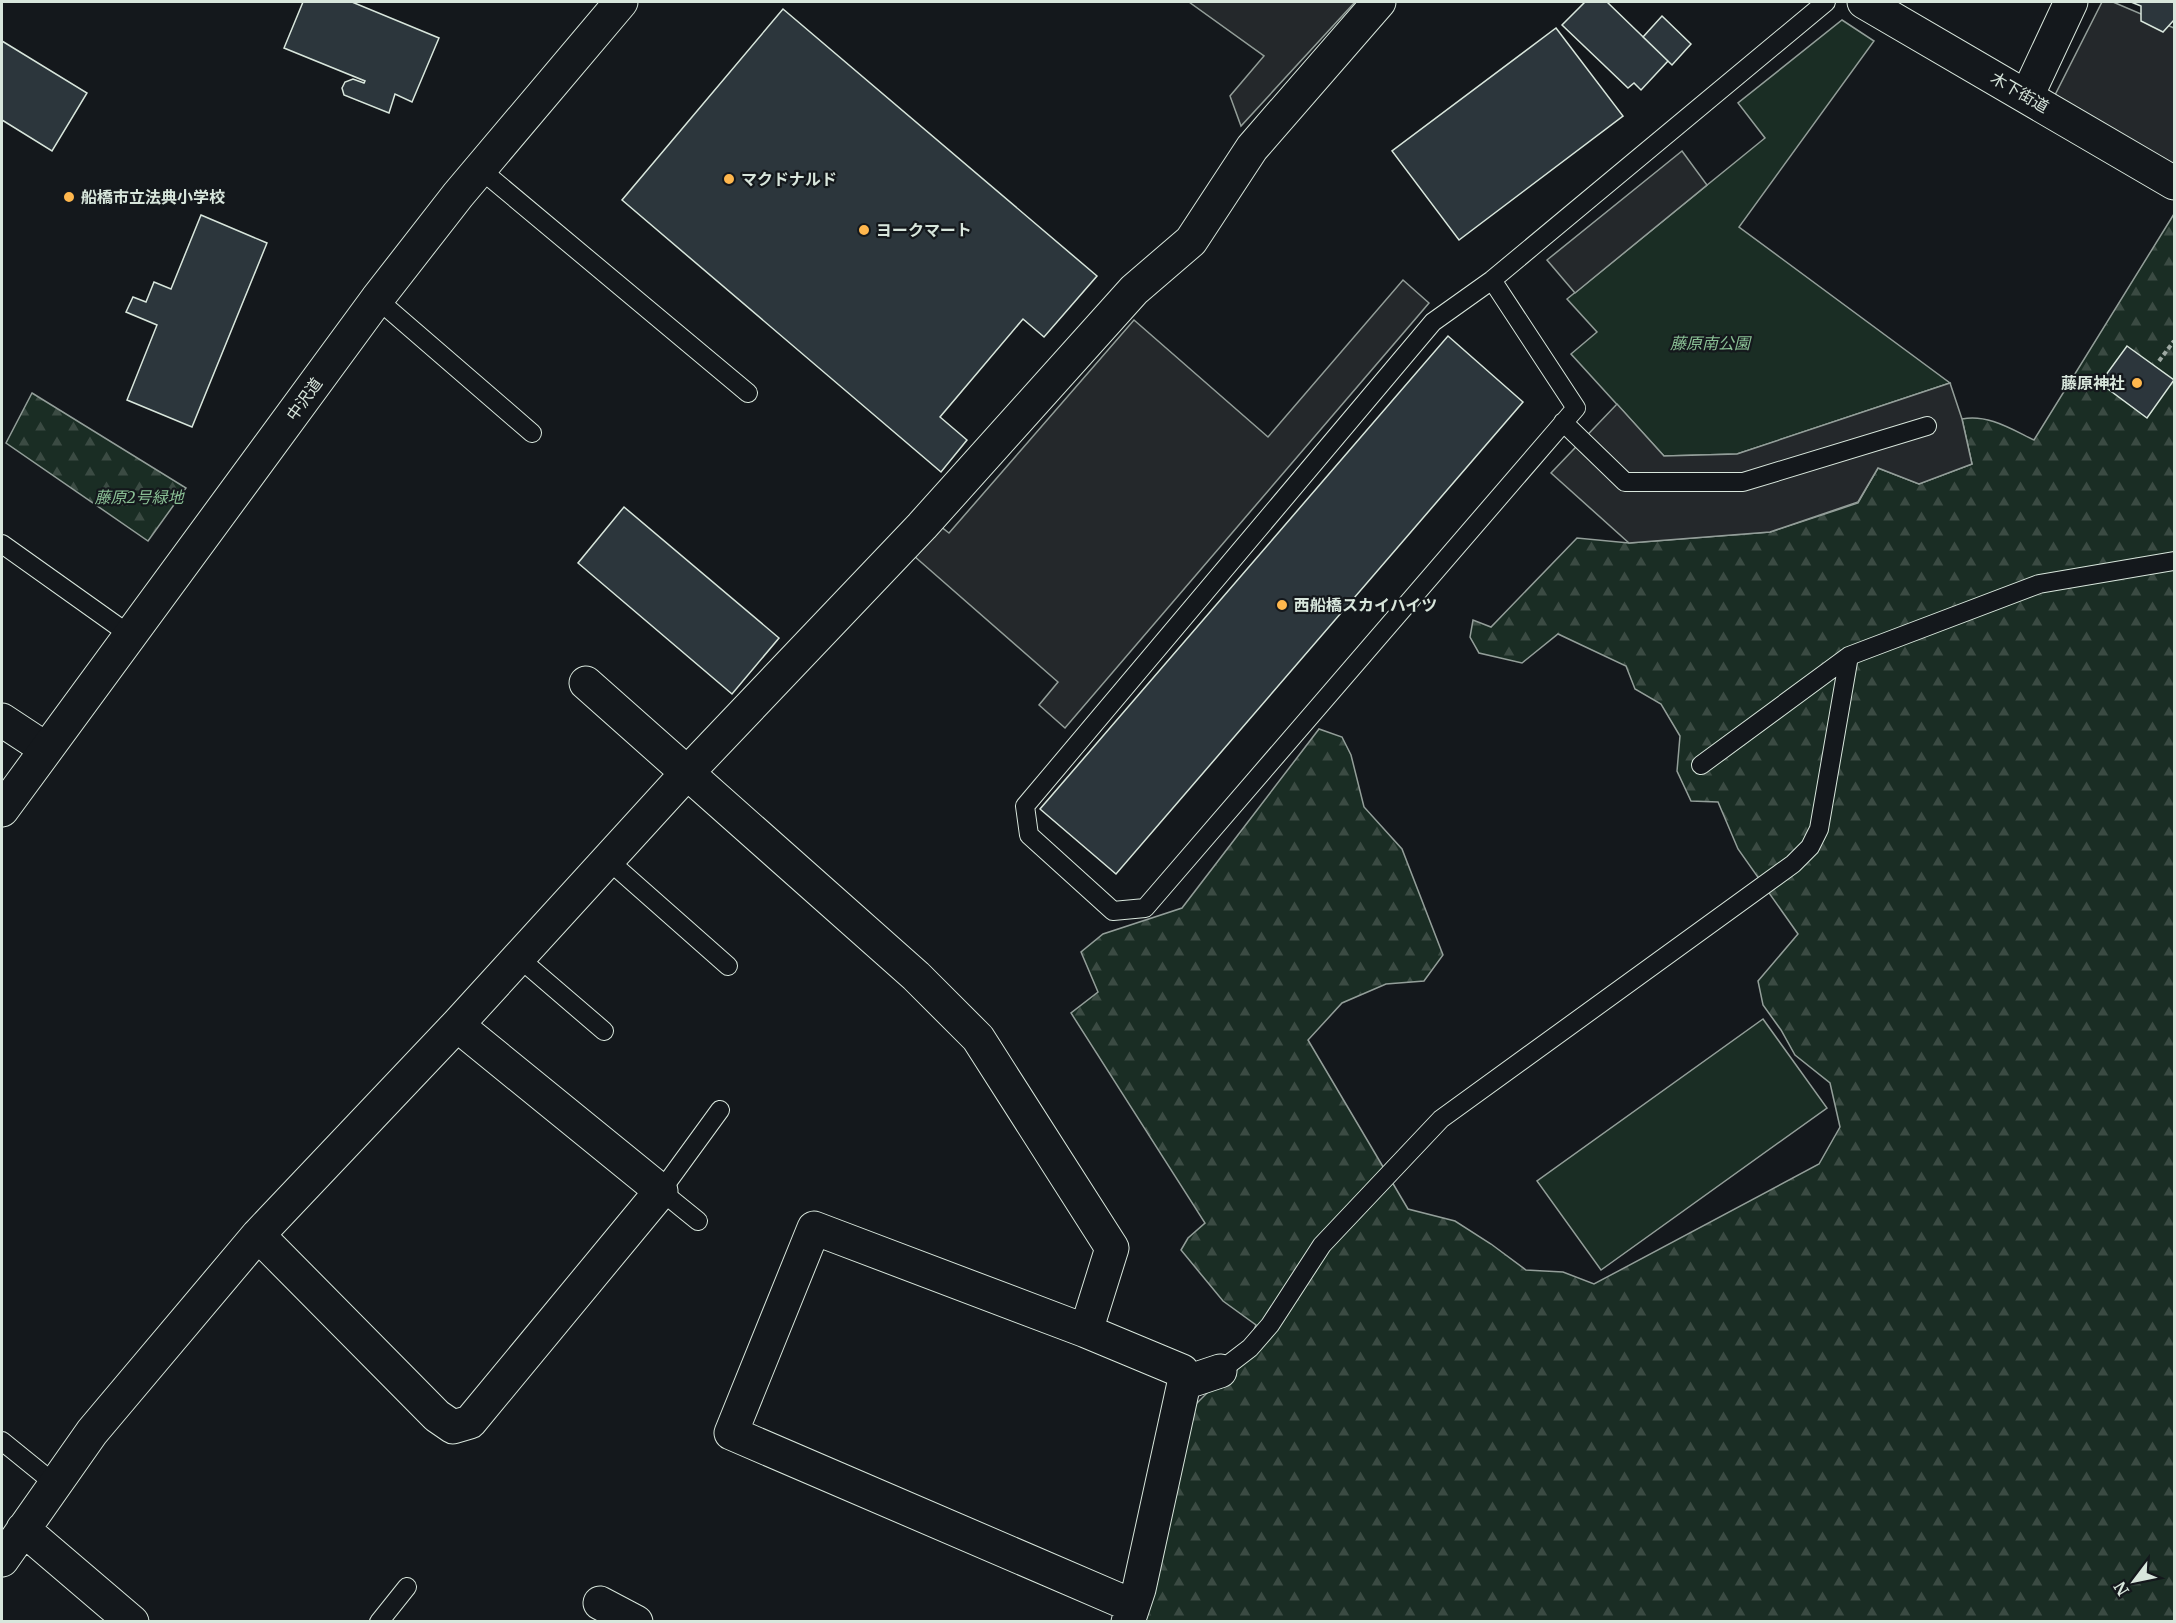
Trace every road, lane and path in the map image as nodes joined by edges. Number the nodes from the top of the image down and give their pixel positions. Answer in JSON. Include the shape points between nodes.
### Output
{"nodes":[{"id":1,"x":621,"y":2,"type":"edge"},
{"id":2,"x":1379,"y":2,"type":"edge"},
{"id":3,"x":1826,"y":2,"type":"edge"},
{"id":4,"x":1864,"y":2,"type":"edge"},
{"id":5,"x":2071,"y":2,"type":"edge"},
{"id":6,"x":2027,"y":96,"type":"junction"},
{"id":7,"x":480,"y":169,"type":"junction"},
{"id":8,"x":2175,"y":183,"type":"edge"},
{"id":9,"x":1492,"y":280,"type":"junction"},
{"id":10,"x":377,"y":299,"type":"junction"},
{"id":11,"x":2175,"y":341,"type":"edge"},
{"id":12,"x":2159,"y":361,"type":"dead end"},
{"id":13,"x":748,"y":393,"type":"dead end"},
{"id":14,"x":1563,"y":422,"type":"junction"},
{"id":15,"x":1927,"y":426,"type":"dead end"},
{"id":16,"x":532,"y":433,"type":"dead end"},
{"id":17,"x":2,"y":544,"type":"edge"},
{"id":18,"x":2175,"y":561,"type":"edge"},
{"id":19,"x":130,"y":635,"type":"junction"},
{"id":20,"x":1849,"y":656,"type":"junction"},
{"id":21,"x":586,"y":683,"type":"dead end"},
{"id":22,"x":2,"y":720,"type":"edge"},
{"id":23,"x":46,"y":749,"type":"junction"},
{"id":24,"x":1701,"y":765,"type":"dead end"},
{"id":25,"x":687,"y":772,"type":"junction"},
{"id":26,"x":2,"y":810,"type":"edge"},
{"id":27,"x":608,"y":860,"type":"junction"},
{"id":28,"x":519,"y":958,"type":"junction"},
{"id":29,"x":728,"y":966,"type":"dead end"},
{"id":30,"x":458,"y":1026,"type":"junction"},
{"id":31,"x":604,"y":1031,"type":"dead end"},
{"id":32,"x":720,"y":1110,"type":"dead end"},
{"id":33,"x":660,"y":1191,"type":"junction"},
{"id":34,"x":698,"y":1221,"type":"dead end"},
{"id":35,"x":258,"y":1235,"type":"junction"},
{"id":36,"x":1086,"y":1331,"type":"junction"},
{"id":37,"x":1220,"y":1371,"type":"joint"},
{"id":38,"x":1184,"y":1383,"type":"junction"},
{"id":39,"x":2,"y":1441,"type":"edge"},
{"id":40,"x":54,"y":1484,"type":"junction"},
{"id":41,"x":23,"y":1529,"type":"junction"},
{"id":42,"x":2,"y":1560,"type":"edge"},
{"id":43,"x":407,"y":1587,"type":"dead end"},
{"id":44,"x":600,"y":1603,"type":"dead end"},
{"id":45,"x":1131,"y":1614,"type":"edge"},
{"id":46,"x":132,"y":1622,"type":"edge"},
{"id":47,"x":379,"y":1622,"type":"edge"},
{"id":48,"x":636,"y":1622,"type":"edge"}],
"edges":[{"from":1,"to":7,"type":"street","name":"中沢道"},
{"from":2,"to":25,"type":"street","via":[[1252,148],[1191,241],[1134,290],[922,526]]},
{"from":3,"to":9,"type":"lane"},
{"from":4,"to":6,"type":"street","name":"木下街道"},
{"from":5,"to":6,"type":"street"},
{"from":6,"to":8,"type":"street","name":"木下街道"},
{"from":7,"to":10,"type":"street","name":"中沢道"},
{"from":7,"to":13,"type":"lane"},
{"from":9,"to":14,"type":"lane","via":[[1576,408]]},
{"from":9,"to":14,"type":"lane","via":[[1433,322],[1025,806],[1029,835],[1113,911],[1145,908]]},
{"from":10,"to":16,"type":"lane"},
{"from":10,"to":19,"type":"street","name":"中沢道"},
{"from":11,"to":12,"type":"path"},
{"from":14,"to":15,"type":"lane","via":[[1625,482],[1743,482]]},
{"from":17,"to":19,"type":"lane"},
{"from":18,"to":20,"type":"lane","via":[[2039,584]]},
{"from":19,"to":23,"type":"street","name":"中沢道"},
{"from":20,"to":24,"type":"lane"},
{"from":20,"to":37,"type":"lane","via":[[1819,829],[1810,847],[1793,864],[1442,1119],[1322,1245],[1270,1325],[1250,1348]]},
{"from":21,"to":25,"type":"street"},
{"from":22,"to":23,"type":"street"},
{"from":23,"to":26,"type":"street","name":"中沢道"},
{"from":25,"to":27,"type":"street"},
{"from":25,"to":36,"type":"street","via":[[916,976],[978,1038],[1112,1248]]},
{"from":27,"to":28,"type":"street"},
{"from":27,"to":29,"type":"lane"},
{"from":28,"to":30,"type":"street"},
{"from":28,"to":31,"type":"lane"},
{"from":30,"to":33,"type":"street"},
{"from":30,"to":35,"type":"street"},
{"from":32,"to":33,"type":"lane"},
{"from":33,"to":34,"type":"lane"},
{"from":33,"to":35,"type":"street","via":[[470,1422],[453,1427],[436,1416]]},
{"from":35,"to":40,"type":"street","via":[[92,1432]]},
{"from":36,"to":38,"type":"street","via":[[1182,1371]]},
{"from":36,"to":45,"type":"street","via":[[814,1228],[731,1433]]},
{"from":37,"to":38,"type":"street"},
{"from":38,"to":45,"type":"street"},
{"from":39,"to":40,"type":"lane"},
{"from":40,"to":41,"type":"street"},
{"from":41,"to":42,"type":"street"},
{"from":41,"to":46,"type":"street"},
{"from":43,"to":47,"type":"lane"},
{"from":44,"to":48,"type":"street"}]}
